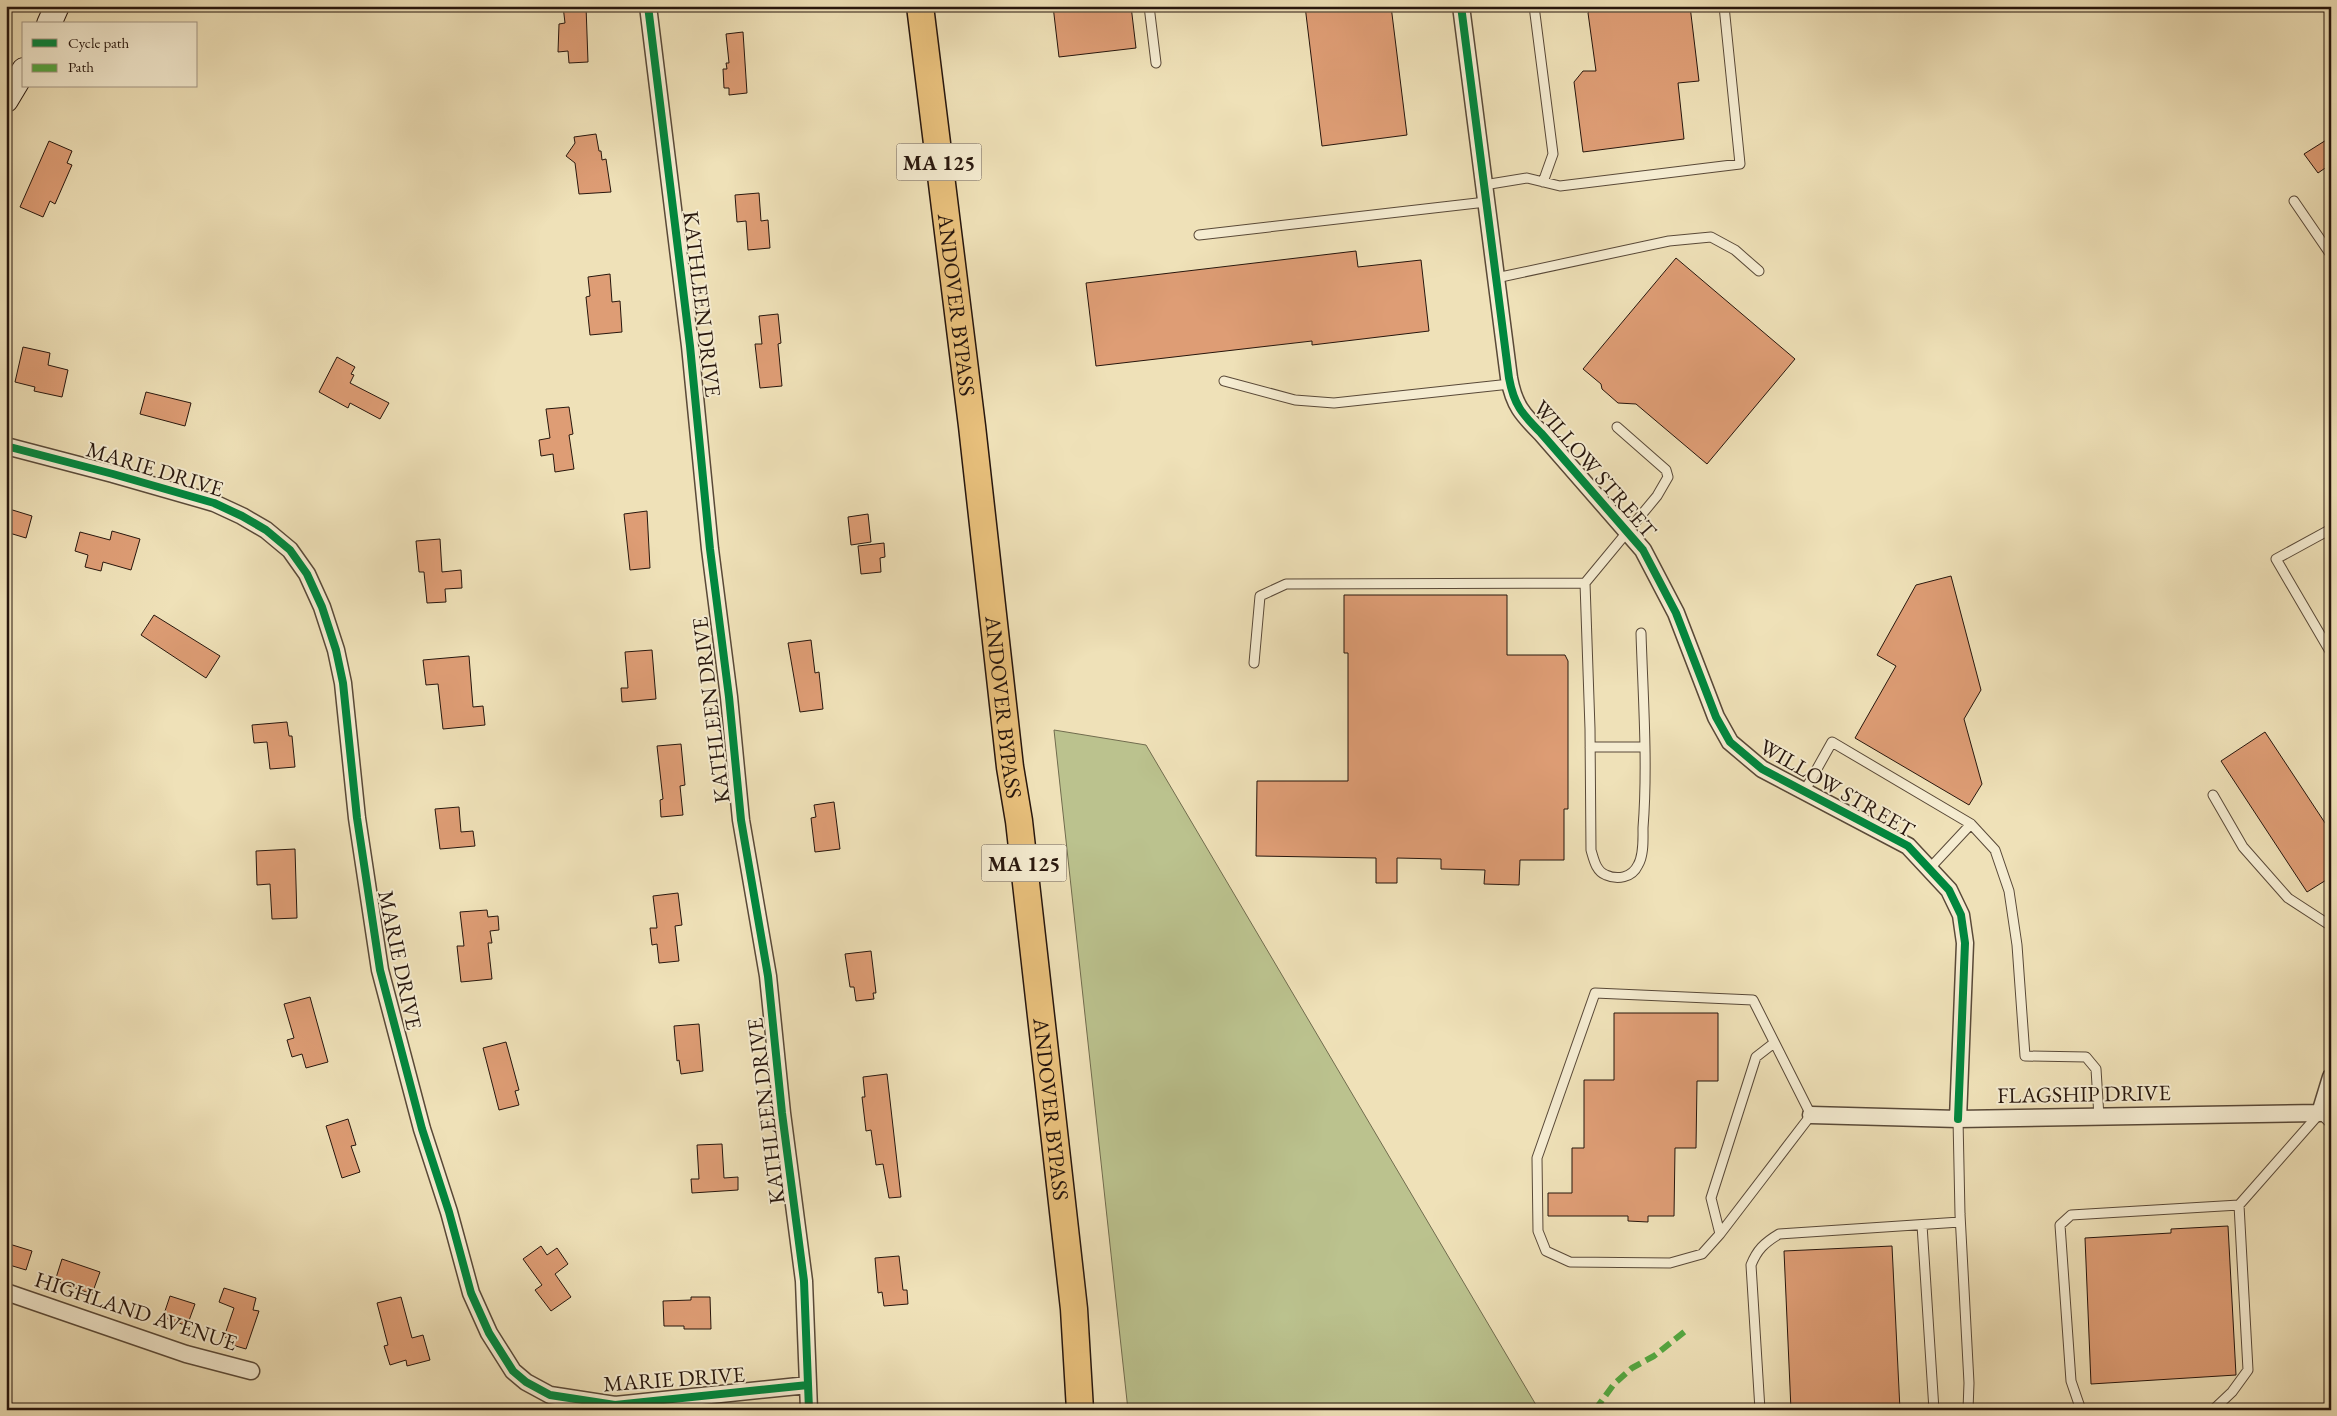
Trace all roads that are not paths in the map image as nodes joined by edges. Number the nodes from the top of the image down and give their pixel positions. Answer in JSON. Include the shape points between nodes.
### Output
{"nodes":[{"id":1,"x":58,"y":6,"type":"edge"},
{"id":2,"x":648,"y":6,"type":"edge"},
{"id":3,"x":920,"y":6,"type":"edge"},
{"id":4,"x":1149,"y":6,"type":"edge"},
{"id":5,"x":1461,"y":6,"type":"edge"},
{"id":6,"x":1534,"y":6,"type":"edge"},
{"id":7,"x":1724,"y":6,"type":"edge"},
{"id":8,"x":50,"y":22,"type":"edge"},
{"id":9,"x":1156,"y":63,"type":"dead end"},
{"id":10,"x":1543,"y":182,"type":"junction"},
{"id":11,"x":1484,"y":185,"type":"junction"},
{"id":12,"x":2294,"y":201,"type":"dead end"},
{"id":13,"x":1486,"y":202,"type":"junction"},
{"id":14,"x":1199,"y":235,"type":"dead end"},
{"id":15,"x":2331,"y":255,"type":"edge"},
{"id":16,"x":1758,"y":271,"type":"dead end"},
{"id":17,"x":1496,"y":278,"type":"junction"},
{"id":18,"x":1224,"y":381,"type":"dead end"},
{"id":19,"x":1510,"y":384,"type":"junction"},
{"id":20,"x":1617,"y":427,"type":"dead end"},
{"id":21,"x":6,"y":446,"type":"edge"},
{"id":22,"x":2331,"y":528,"type":"edge"},
{"id":23,"x":1628,"y":531,"type":"junction"},
{"id":24,"x":1586,"y":583,"type":"junction"},
{"id":25,"x":1641,"y":633,"type":"dead end"},
{"id":26,"x":2331,"y":653,"type":"edge"},
{"id":27,"x":1254,"y":663,"type":"dead end"},
{"id":28,"x":1590,"y":747,"type":"junction"},
{"id":29,"x":1644,"y":747,"type":"junction"},
{"id":30,"x":1804,"y":792,"type":"junction"},
{"id":31,"x":2214,"y":795,"type":"dead end"},
{"id":32,"x":1971,"y":824,"type":"junction"},
{"id":33,"x":1930,"y":868,"type":"junction"},
{"id":34,"x":2331,"y":926,"type":"edge"},
{"id":35,"x":1774,"y":1043,"type":"junction"},
{"id":36,"x":2331,"y":1077,"type":"edge"},
{"id":37,"x":1811,"y":1115,"type":"junction"},
{"id":38,"x":2099,"y":1117,"type":"junction"},
{"id":39,"x":1958,"y":1119,"type":"junction"},
{"id":40,"x":2325,"y":1119,"type":"edge"},
{"id":41,"x":2239,"y":1204,"type":"junction"},
{"id":42,"x":1960,"y":1222,"type":"junction"},
{"id":43,"x":1922,"y":1225,"type":"junction"},
{"id":44,"x":1720,"y":1234,"type":"junction"},
{"id":45,"x":6,"y":1292,"type":"edge"},
{"id":46,"x":251,"y":1371,"type":"dead end"},
{"id":47,"x":808,"y":1384,"type":"junction"},
{"id":48,"x":809,"y":1410,"type":"edge"},
{"id":49,"x":1080,"y":1410,"type":"edge"},
{"id":50,"x":1760,"y":1410,"type":"edge"},
{"id":51,"x":1934,"y":1410,"type":"edge"},
{"id":52,"x":1968,"y":1410,"type":"edge"},
{"id":53,"x":2081,"y":1410,"type":"edge"},
{"id":54,"x":2213,"y":1410,"type":"edge"}],
"edges":[{"from":1,"to":8,"type":"street"},
{"from":2,"to":47,"type":"street","name":"KATHLEEN DRIVE","via":[[698,413],[741,820],[768,976],[804,1281]]},
{"from":3,"to":49,"type":"main road","name":"ANDOVER BYPASS","number":"MA 125","via":[[1010,767],[1024,860],[1074,1309]]},
{"from":4,"to":9,"type":"lane"},
{"from":5,"to":11,"type":"street","name":"WILLOW STREET"},
{"from":6,"to":10,"type":"lane","via":[[1552,154]]},
{"from":7,"to":10,"type":"lane","via":[[1740,164],[1560,186]]},
{"from":10,"to":11,"type":"lane","via":[[1527,178]]},
{"from":11,"to":13,"type":"street","name":"WILLOW STREET"},
{"from":12,"to":15,"type":"lane"},
{"from":13,"to":14,"type":"lane"},
{"from":13,"to":17,"type":"street","name":"WILLOW STREET"},
{"from":16,"to":17,"type":"lane","via":[[1735,250],[1711,237],[1669,241]]},
{"from":17,"to":19,"type":"street","name":"WILLOW STREET"},
{"from":18,"to":19,"type":"lane","via":[[1295,400],[1334,403]]},
{"from":19,"to":23,"type":"street","name":"WILLOW STREET","via":[[1522,415]]},
{"from":20,"to":23,"type":"lane","via":[[1666,470],[1668,477]]},
{"from":21,"to":47,"type":"street","name":"MARIE DRIVE","via":[[214,503],[266,530],[290,550],[306,574],[322,607],[343,683],[357,818],[380,970],[422,1129],[471,1293],[488,1333],[513,1371],[550,1395],[615,1405]]},
{"from":22,"to":26,"type":"lane","via":[[2276,559]]},
{"from":23,"to":24,"type":"lane"},
{"from":23,"to":30,"type":"street","name":"WILLOW STREET","via":[[1643,550],[1676,613],[1716,717],[1730,742],[1762,769]]},
{"from":24,"to":27,"type":"lane","via":[[1286,584],[1260,596]]},
{"from":24,"to":28,"type":"lane"},
{"from":25,"to":29,"type":"lane"},
{"from":28,"to":29,"type":"lane"},
{"from":28,"to":29,"type":"lane","via":[[1591,850],[1602,874],[1614,879],[1626,877],[1638,866],[1645,806]]},
{"from":30,"to":32,"type":"lane","via":[[1832,742]]},
{"from":30,"to":33,"type":"street","name":"WILLOW STREET","via":[[1908,846]]},
{"from":31,"to":34,"type":"lane","via":[[2243,847],[2288,898]]},
{"from":32,"to":33,"type":"lane"},
{"from":32,"to":38,"type":"lane","via":[[1995,850],[2009,891],[2017,945],[2025,1056],[2086,1056],[2096,1069]]},
{"from":33,"to":39,"type":"street","name":"WILLOW STREET","via":[[1949,890],[1957,906],[1965,944]]},
{"from":35,"to":37,"type":"lane"},
{"from":35,"to":44,"type":"lane","via":[[1756,1056],[1711,1198]]},
{"from":35,"to":44,"type":"lane","via":[[1753,1000],[1595,993],[1537,1158],[1538,1231],[1546,1251],[1570,1262],[1670,1263],[1702,1254]]},
{"from":36,"to":40,"type":"street"},
{"from":37,"to":39,"type":"street","name":"FLAGSHIP DRIVE"},
{"from":37,"to":44,"type":"lane"},
{"from":38,"to":39,"type":"street","name":"FLAGSHIP DRIVE"},
{"from":38,"to":40,"type":"street","name":"FLAGSHIP DRIVE"},
{"from":39,"to":42,"type":"lane"},
{"from":40,"to":41,"type":"lane"},
{"from":41,"to":53,"type":"lane","via":[[2071,1215],[2060,1225],[2071,1381]]},
{"from":41,"to":54,"type":"lane","via":[[2248,1370]]},
{"from":42,"to":43,"type":"lane"},
{"from":42,"to":52,"type":"lane"},
{"from":43,"to":50,"type":"lane","via":[[1779,1234],[1756,1251],[1750,1265]]},
{"from":43,"to":51,"type":"lane"},
{"from":45,"to":46,"type":"street","name":"HIGHLAND AVENUE","via":[[186,1354]]},
{"from":47,"to":48,"type":"street","name":"KATHLEEN DRIVE"}]}
